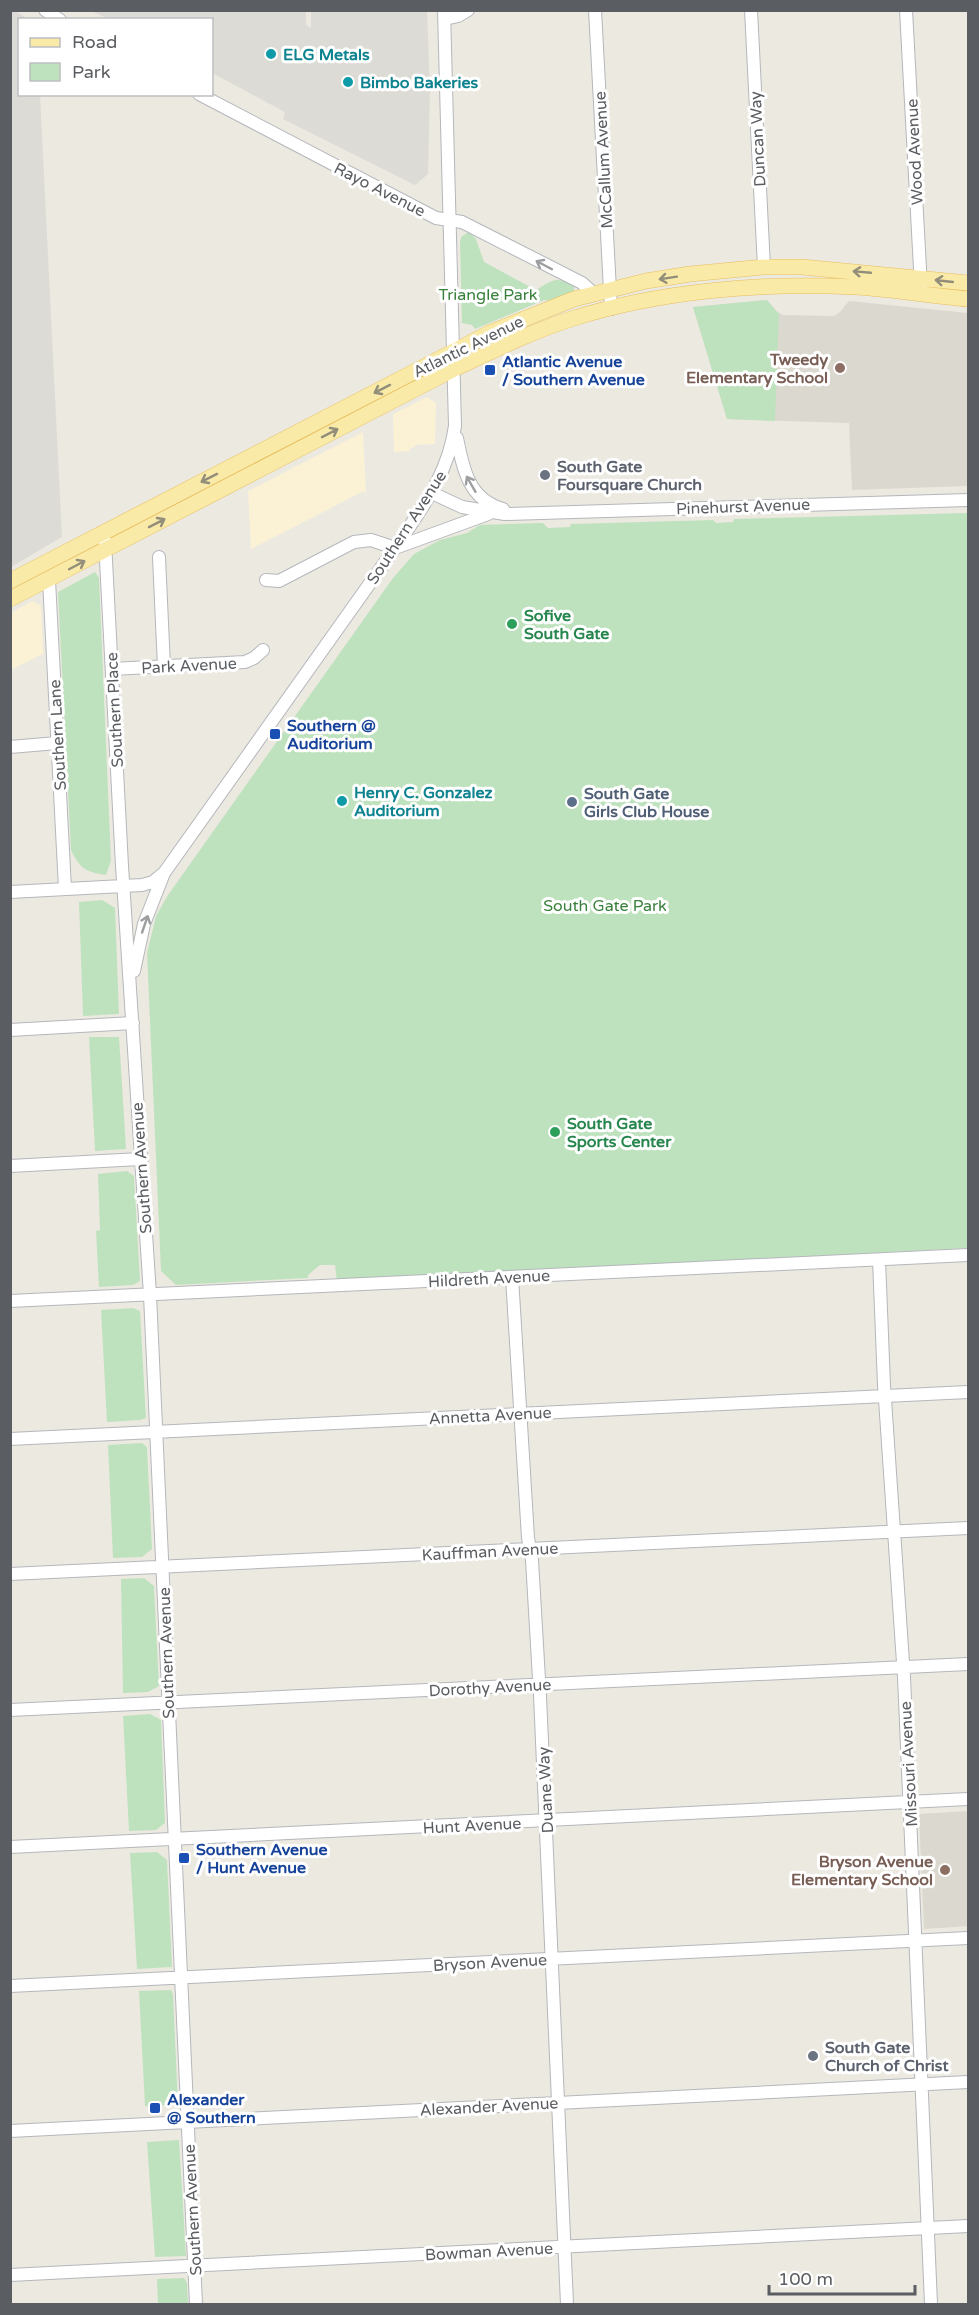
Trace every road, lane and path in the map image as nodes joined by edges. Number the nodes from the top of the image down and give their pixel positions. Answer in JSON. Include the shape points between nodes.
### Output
{"nodes":[{"id":1,"x":468,"y":10,"type":"edge"},
{"id":2,"x":595,"y":10,"type":"edge"},
{"id":3,"x":750,"y":10,"type":"edge"},
{"id":4,"x":906,"y":10,"type":"edge"},
{"id":5,"x":444,"y":15,"type":"edge"},
{"id":6,"x":203,"y":96,"type":"edge"},
{"id":7,"x":449,"y":219,"type":"junction"},
{"id":8,"x":764,"y":267,"type":"junction"},
{"id":9,"x":969,"y":283,"type":"edge"},
{"id":10,"x":921,"y":286,"type":"junction"},
{"id":11,"x":610,"y":290,"type":"junction"},
{"id":12,"x":594,"y":294,"type":"junction"},
{"id":13,"x":969,"y":299,"type":"edge"},
{"id":14,"x":611,"y":309,"type":"junction"},
{"id":15,"x":453,"y":353,"type":"junction"},
{"id":16,"x":454,"y":369,"type":"junction"},
{"id":17,"x":455,"y":426,"type":"junction"},
{"id":18,"x":432,"y":493,"type":"junction"},
{"id":19,"x":969,"y":500,"type":"edge"},
{"id":20,"x":491,"y":513,"type":"junction"},
{"id":21,"x":518,"y":513,"type":"junction"},
{"id":22,"x":104,"y":533,"type":"junction"},
{"id":23,"x":395,"y":548,"type":"junction"},
{"id":24,"x":105,"y":550,"type":"junction"},
{"id":25,"x":159,"y":557,"type":"dead end"},
{"id":26,"x":49,"y":580,"type":"junction"},
{"id":27,"x":266,"y":580,"type":"dead end"},
{"id":28,"x":10,"y":581,"type":"edge"},
{"id":29,"x":10,"y":599,"type":"edge"},
{"id":30,"x":263,"y":650,"type":"dead end"},
{"id":31,"x":164,"y":667,"type":"junction"},
{"id":32,"x":112,"y":669,"type":"junction"},
{"id":33,"x":57,"y":743,"type":"junction"},
{"id":34,"x":10,"y":747,"type":"edge"},
{"id":35,"x":164,"y":873,"type":"junction"},
{"id":36,"x":123,"y":886,"type":"junction"},
{"id":37,"x":65,"y":889,"type":"junction"},
{"id":38,"x":10,"y":892,"type":"edge"},
{"id":39,"x":131,"y":1002,"type":"junction"},
{"id":40,"x":133,"y":1023,"type":"junction"},
{"id":41,"x":10,"y":1030,"type":"edge"},
{"id":42,"x":140,"y":1159,"type":"junction"},
{"id":43,"x":10,"y":1166,"type":"edge"},
{"id":44,"x":969,"y":1256,"type":"edge"},
{"id":45,"x":879,"y":1260,"type":"junction"},
{"id":46,"x":513,"y":1277,"type":"junction"},
{"id":47,"x":150,"y":1295,"type":"junction"},
{"id":48,"x":10,"y":1301,"type":"edge"},
{"id":49,"x":969,"y":1392,"type":"edge"},
{"id":50,"x":886,"y":1396,"type":"junction"},
{"id":51,"x":521,"y":1414,"type":"junction"},
{"id":52,"x":156,"y":1432,"type":"junction"},
{"id":53,"x":10,"y":1439,"type":"edge"},
{"id":54,"x":969,"y":1528,"type":"edge"},
{"id":55,"x":894,"y":1531,"type":"junction"},
{"id":56,"x":530,"y":1549,"type":"junction"},
{"id":57,"x":162,"y":1566,"type":"junction"},
{"id":58,"x":10,"y":1574,"type":"edge"},
{"id":59,"x":969,"y":1664,"type":"edge"},
{"id":60,"x":903,"y":1667,"type":"junction"},
{"id":61,"x":539,"y":1685,"type":"junction"},
{"id":62,"x":167,"y":1703,"type":"junction"},
{"id":63,"x":10,"y":1710,"type":"edge"},
{"id":64,"x":969,"y":1799,"type":"edge"},
{"id":65,"x":909,"y":1802,"type":"junction"},
{"id":66,"x":546,"y":1821,"type":"junction"},
{"id":67,"x":174,"y":1839,"type":"junction"},
{"id":68,"x":10,"y":1847,"type":"edge"},
{"id":69,"x":969,"y":1938,"type":"edge"},
{"id":70,"x":916,"y":1940,"type":"junction"},
{"id":71,"x":552,"y":1959,"type":"junction"},
{"id":72,"x":181,"y":1977,"type":"junction"},
{"id":73,"x":10,"y":1986,"type":"edge"},
{"id":74,"x":969,"y":2082,"type":"edge"},
{"id":75,"x":923,"y":2084,"type":"junction"},
{"id":76,"x":558,"y":2103,"type":"junction"},
{"id":77,"x":189,"y":2122,"type":"junction"},
{"id":78,"x":10,"y":2131,"type":"edge"},
{"id":79,"x":969,"y":2226,"type":"edge"},
{"id":80,"x":928,"y":2228,"type":"junction"},
{"id":81,"x":565,"y":2247,"type":"junction"},
{"id":82,"x":195,"y":2266,"type":"junction"},
{"id":83,"x":10,"y":2275,"type":"edge"},
{"id":84,"x":196,"y":2304,"type":"edge"},
{"id":85,"x":567,"y":2304,"type":"edge"},
{"id":86,"x":931,"y":2304,"type":"edge"}],
"edges":[{"from":1,"to":5,"type":"street","via":[[458,16]]},
{"from":2,"to":11,"type":"street","name":"McCallum Avenue"},
{"from":3,"to":8,"type":"street","name":"Duncan Way"},
{"from":4,"to":10,"type":"street","name":"Wood Avenue"},
{"from":5,"to":7,"type":"street","name":"Southern Avenue"},
{"from":6,"to":7,"type":"street","name":"Rayo Avenue","via":[[436,218]]},
{"from":12,"to":7,"type":"street","name":"Rayo Avenue","one_way":true,"via":[[477,229]]},
{"from":7,"to":15,"type":"street","name":"Southern Avenue"},
{"from":10,"to":8,"type":"main road","name":"Atlantic Avenue","one_way":true,"via":[[802,267]]},
{"from":8,"to":11,"type":"main road","name":"Atlantic Avenue","one_way":true,"via":[[690,274]]},
{"from":9,"to":10,"type":"main road","name":"Atlantic Avenue","one_way":true},
{"from":10,"to":13,"type":"main road","name":"Atlantic Avenue"},
{"from":10,"to":14,"type":"main road","name":"Atlantic Avenue","via":[[735,289]]},
{"from":11,"to":12,"type":"main road","name":"Atlantic Avenue"},
{"from":11,"to":14,"type":"street","name":"McCallum Avenue"},
{"from":12,"to":15,"type":"main road","name":"Atlantic Avenue","via":[[514,322]]},
{"from":14,"to":16,"type":"main road","name":"Atlantic Avenue","via":[[571,319]]},
{"from":15,"to":16,"type":"street","name":"Southern Avenue"},
{"from":15,"to":22,"type":"main road","name":"Atlantic Avenue","one_way":true},
{"from":16,"to":17,"type":"street","name":"Southern Avenue"},
{"from":24,"to":16,"type":"main road","name":"Atlantic Avenue","one_way":true},
{"from":17,"to":18,"type":"street","name":"Southern Avenue","via":[[448,461]]},
{"from":21,"to":17,"type":"street","name":"Pinehurst Avenue","one_way":true,"via":[[488,503],[471,486]]},
{"from":18,"to":20,"type":"street","name":"Pinehurst Avenue","via":[[462,507]]},
{"from":18,"to":23,"type":"street","name":"Southern Avenue"},
{"from":19,"to":21,"type":"street","name":"Pinehurst Avenue"},
{"from":20,"to":21,"type":"street","name":"Pinehurst Avenue"},
{"from":20,"to":23,"type":"street","name":"Pinehurst Avenue"},
{"from":22,"to":24,"type":"street","name":"Southern Place"},
{"from":22,"to":28,"type":"main road","name":"Atlantic Avenue"},
{"from":23,"to":27,"type":"street","via":[[370,540],[354,542],[279,581]]},
{"from":23,"to":35,"type":"street","name":"Southern Avenue"},
{"from":26,"to":24,"type":"main road","name":"Atlantic Avenue","one_way":true},
{"from":24,"to":32,"type":"street","name":"Southern Place"},
{"from":25,"to":31,"type":"street"},
{"from":26,"to":29,"type":"main road","name":"Atlantic Avenue"},
{"from":26,"to":33,"type":"street","name":"Southern Lane"},
{"from":30,"to":31,"type":"street","name":"Park Avenue","via":[[245,662]]},
{"from":31,"to":32,"type":"street","name":"Park Avenue"},
{"from":32,"to":36,"type":"street","name":"Southern Place"},
{"from":33,"to":34,"type":"street"},
{"from":33,"to":37,"type":"street","name":"Southern Lane"},
{"from":35,"to":36,"type":"street","via":[[148,884]]},
{"from":39,"to":35,"type":"street","name":"Southern Avenue","one_way":true,"via":[[144,924]]},
{"from":36,"to":37,"type":"street"},
{"from":36,"to":39,"type":"street","name":"Southern Avenue"},
{"from":37,"to":38,"type":"street"},
{"from":39,"to":40,"type":"street","name":"Southern Avenue"},
{"from":40,"to":41,"type":"street"},
{"from":40,"to":42,"type":"street","name":"Southern Avenue"},
{"from":42,"to":43,"type":"street"},
{"from":42,"to":47,"type":"street","name":"Southern Avenue"},
{"from":44,"to":45,"type":"street","name":"Hildreth Avenue"},
{"from":45,"to":46,"type":"street","name":"Hildreth Avenue"},
{"from":45,"to":50,"type":"street","name":"Missouri Avenue"},
{"from":46,"to":47,"type":"street","name":"Hildreth Avenue"},
{"from":46,"to":51,"type":"street","name":"Duane Way"},
{"from":47,"to":48,"type":"street","name":"Hildreth Avenue"},
{"from":47,"to":52,"type":"street","name":"Southern Avenue"},
{"from":49,"to":50,"type":"street","name":"Annetta Avenue"},
{"from":50,"to":51,"type":"street","name":"Annetta Avenue"},
{"from":50,"to":55,"type":"street","name":"Missouri Avenue"},
{"from":51,"to":52,"type":"street","name":"Annetta Avenue"},
{"from":51,"to":56,"type":"street","name":"Duane Way"},
{"from":52,"to":53,"type":"street","name":"Annetta Avenue"},
{"from":52,"to":57,"type":"street","name":"Southern Avenue"},
{"from":54,"to":55,"type":"street","name":"Kauffman Avenue"},
{"from":55,"to":56,"type":"street","name":"Kauffman Avenue"},
{"from":55,"to":60,"type":"street","name":"Missouri Avenue"},
{"from":56,"to":57,"type":"street","name":"Kauffman Avenue"},
{"from":56,"to":61,"type":"street","name":"Duane Way"},
{"from":57,"to":58,"type":"street","name":"Kauffman Avenue"},
{"from":57,"to":62,"type":"street","name":"Southern Avenue"},
{"from":59,"to":60,"type":"street","name":"Dorothy Avenue"},
{"from":60,"to":61,"type":"street","name":"Dorothy Avenue"},
{"from":60,"to":65,"type":"street","name":"Missouri Avenue"},
{"from":61,"to":62,"type":"street","name":"Dorothy Avenue"},
{"from":61,"to":66,"type":"street","name":"Duane Way"},
{"from":62,"to":63,"type":"street","name":"Dorothy Avenue"},
{"from":62,"to":67,"type":"street","name":"Southern Avenue"},
{"from":64,"to":65,"type":"street","name":"Hunt Avenue"},
{"from":65,"to":66,"type":"street","name":"Hunt Avenue"},
{"from":65,"to":70,"type":"street","name":"Missouri Avenue"},
{"from":66,"to":67,"type":"street","name":"Hunt Avenue"},
{"from":66,"to":71,"type":"street","name":"Duane Way"},
{"from":67,"to":68,"type":"street","name":"Hunt Avenue"},
{"from":67,"to":72,"type":"street","name":"Southern Avenue"},
{"from":69,"to":70,"type":"street","name":"Bryson Avenue"},
{"from":70,"to":71,"type":"street","name":"Bryson Avenue"},
{"from":70,"to":75,"type":"street","name":"Missouri Avenue"},
{"from":71,"to":72,"type":"street","name":"Bryson Avenue"},
{"from":71,"to":76,"type":"street","name":"Duane Way"},
{"from":72,"to":73,"type":"street","name":"Bryson Avenue"},
{"from":72,"to":77,"type":"street","name":"Southern Avenue"},
{"from":74,"to":75,"type":"street","name":"Alexander Avenue"},
{"from":75,"to":76,"type":"street","name":"Alexander Avenue"},
{"from":75,"to":80,"type":"street","name":"Missouri Avenue"},
{"from":76,"to":77,"type":"street","name":"Alexander Avenue"},
{"from":76,"to":81,"type":"street","name":"Duane Way"},
{"from":77,"to":78,"type":"street","name":"Alexander Avenue"},
{"from":77,"to":82,"type":"street","name":"Southern Avenue"},
{"from":79,"to":80,"type":"street","name":"Bowman Avenue"},
{"from":80,"to":81,"type":"street","name":"Bowman Avenue"},
{"from":80,"to":86,"type":"street","name":"Missouri Avenue"},
{"from":81,"to":82,"type":"street","name":"Bowman Avenue"},
{"from":81,"to":85,"type":"street","name":"Duane Way"},
{"from":82,"to":83,"type":"street","name":"Bowman Avenue"},
{"from":82,"to":84,"type":"street","name":"Southern Avenue"}]}
